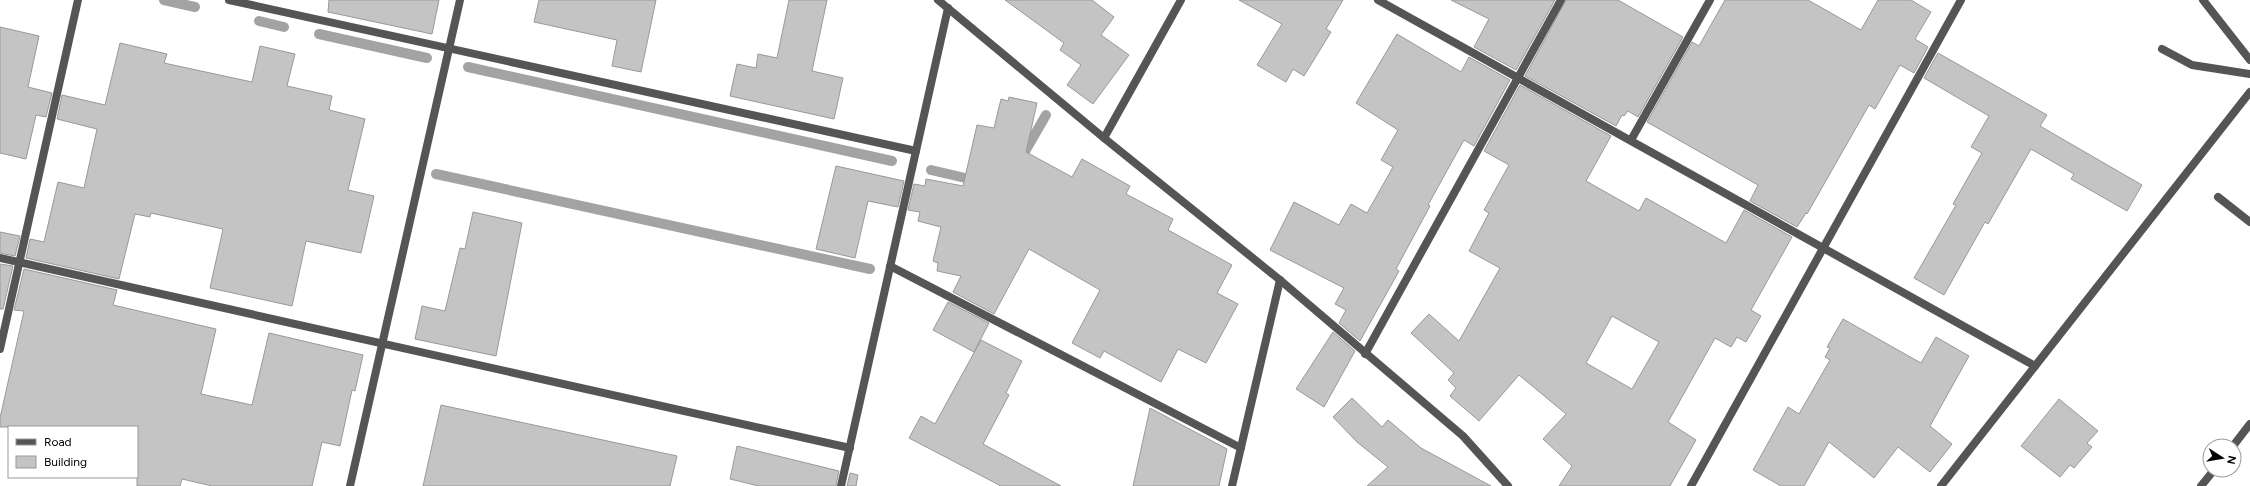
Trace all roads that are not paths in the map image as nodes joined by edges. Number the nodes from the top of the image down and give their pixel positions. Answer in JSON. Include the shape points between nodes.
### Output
{"nodes":[{"id":1,"x":78,"y":0,"type":"edge"},
{"id":2,"x":229,"y":0,"type":"edge"},
{"id":3,"x":460,"y":0,"type":"edge"},
{"id":4,"x":938,"y":0,"type":"edge"},
{"id":5,"x":1181,"y":0,"type":"edge"},
{"id":6,"x":1378,"y":0,"type":"edge"},
{"id":7,"x":1561,"y":0,"type":"edge"},
{"id":8,"x":1710,"y":0,"type":"edge"},
{"id":9,"x":1961,"y":0,"type":"edge"},
{"id":10,"x":2203,"y":0,"type":"edge"},
{"id":11,"x":948,"y":8,"type":"junction"},
{"id":12,"x":450,"y":49,"type":"junction"},
{"id":13,"x":2162,"y":49,"type":"dead end"},
{"id":14,"x":2250,"y":60,"type":"edge"},
{"id":15,"x":2250,"y":74,"type":"edge"},
{"id":16,"x":1518,"y":78,"type":"junction"},
{"id":17,"x":2250,"y":92,"type":"edge"},
{"id":18,"x":1104,"y":138,"type":"junction"},
{"id":19,"x":1631,"y":140,"type":"junction"},
{"id":20,"x":916,"y":151,"type":"junction"},
{"id":21,"x":2218,"y":197,"type":"dead end"},
{"id":22,"x":2250,"y":222,"type":"edge"},
{"id":23,"x":1824,"y":248,"type":"junction"},
{"id":24,"x":0,"y":258,"type":"edge"},
{"id":25,"x":19,"y":262,"type":"junction"},
{"id":26,"x":890,"y":266,"type":"junction"},
{"id":27,"x":1280,"y":280,"type":"junction"},
{"id":28,"x":382,"y":344,"type":"junction"},
{"id":29,"x":0,"y":349,"type":"edge"},
{"id":30,"x":1365,"y":354,"type":"junction"},
{"id":31,"x":2036,"y":366,"type":"junction"},
{"id":32,"x":2250,"y":424,"type":"edge"},
{"id":33,"x":2239,"y":438,"type":"edge"},
{"id":34,"x":850,"y":448,"type":"junction"},
{"id":35,"x":1241,"y":448,"type":"junction"},
{"id":36,"x":2208,"y":478,"type":"edge"},
{"id":37,"x":350,"y":486,"type":"edge"},
{"id":38,"x":841,"y":486,"type":"edge"},
{"id":39,"x":1232,"y":486,"type":"edge"},
{"id":40,"x":1508,"y":486,"type":"edge"},
{"id":41,"x":1691,"y":486,"type":"edge"},
{"id":42,"x":1941,"y":486,"type":"edge"},
{"id":43,"x":2201,"y":486,"type":"edge"}],
"edges":[{"from":1,"to":25,"type":"street"},
{"from":2,"to":12,"type":"street"},
{"from":3,"to":12,"type":"street"},
{"from":4,"to":11,"type":"street"},
{"from":5,"to":18,"type":"street"},
{"from":6,"to":16,"type":"street"},
{"from":7,"to":16,"type":"street"},
{"from":8,"to":19,"type":"street"},
{"from":9,"to":23,"type":"street"},
{"from":10,"to":14,"type":"street"},
{"from":11,"to":18,"type":"street"},
{"from":11,"to":20,"type":"street"},
{"from":12,"to":20,"type":"street"},
{"from":12,"to":28,"type":"street"},
{"from":13,"to":15,"type":"street","via":[[2192,65]]},
{"from":16,"to":19,"type":"street"},
{"from":16,"to":30,"type":"street"},
{"from":17,"to":31,"type":"street"},
{"from":18,"to":27,"type":"street"},
{"from":19,"to":23,"type":"street"},
{"from":20,"to":26,"type":"street"},
{"from":21,"to":22,"type":"street"},
{"from":23,"to":31,"type":"street"},
{"from":23,"to":41,"type":"street"},
{"from":24,"to":25,"type":"street"},
{"from":25,"to":28,"type":"street"},
{"from":25,"to":29,"type":"street"},
{"from":26,"to":34,"type":"street"},
{"from":26,"to":35,"type":"street"},
{"from":27,"to":30,"type":"street"},
{"from":27,"to":35,"type":"street"},
{"from":28,"to":34,"type":"street"},
{"from":28,"to":37,"type":"street"},
{"from":30,"to":40,"type":"street","via":[[1463,436]]},
{"from":31,"to":42,"type":"street"},
{"from":32,"to":33,"type":"street"},
{"from":34,"to":38,"type":"street"},
{"from":35,"to":39,"type":"street"},
{"from":36,"to":43,"type":"street"}]}
